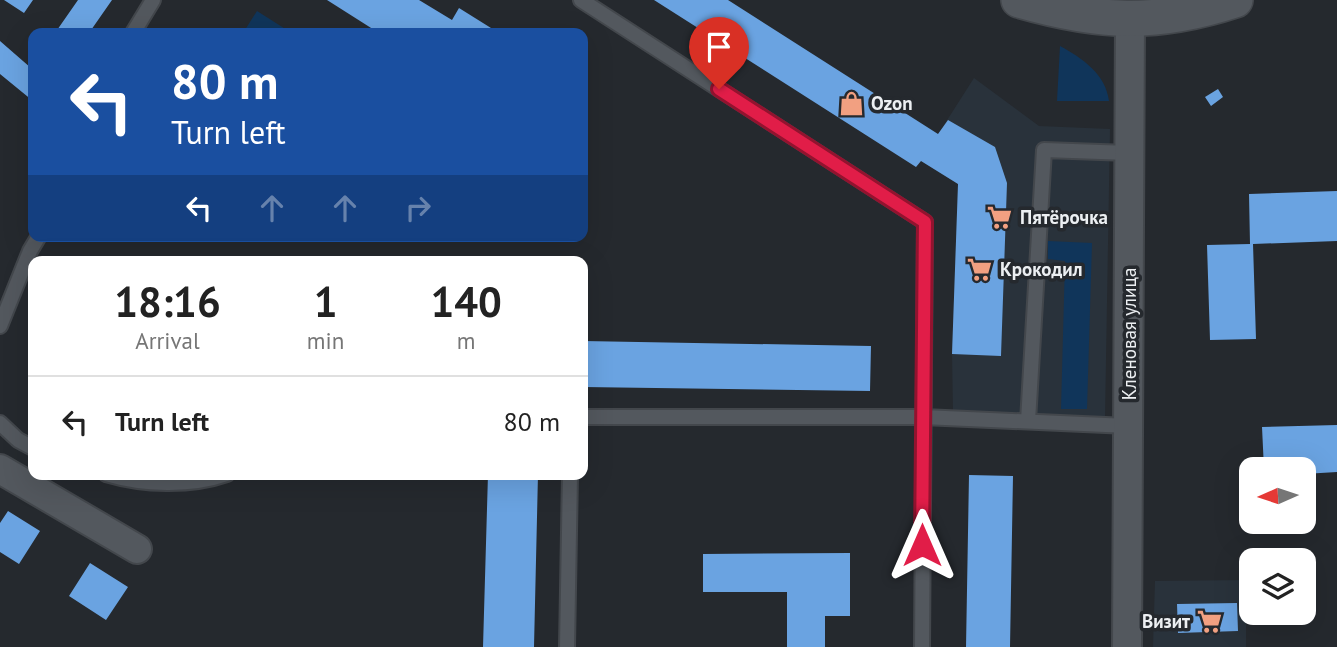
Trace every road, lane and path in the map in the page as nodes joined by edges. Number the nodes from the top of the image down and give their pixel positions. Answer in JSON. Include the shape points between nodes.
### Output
{"nodes":[{"id":1,"x":153,"y":0,"type":"edge"},
{"id":2,"x":581,"y":0,"type":"edge"},
{"id":3,"x":1019,"y":0,"type":"edge"},
{"id":4,"x":1235,"y":0,"type":"edge"},
{"id":5,"x":1130,"y":20,"type":"junction"},
{"id":6,"x":137,"y":28,"type":"edge"},
{"id":7,"x":1129,"y":153,"type":"junction"},
{"id":8,"x":28,"y":256,"type":"edge"},
{"id":9,"x":0,"y":326,"type":"edge"},
{"id":10,"x":588,"y":417,"type":"edge"},
{"id":11,"x":923,"y":417,"type":"junction"},
{"id":12,"x":1028,"y":421,"type":"junction"},
{"id":13,"x":0,"y":423,"type":"edge"},
{"id":14,"x":1128,"y":426,"type":"junction"},
{"id":15,"x":28,"y":445,"type":"edge"},
{"id":16,"x":0,"y":469,"type":"edge"},
{"id":17,"x":147,"y":480,"type":"edge"},
{"id":18,"x":206,"y":480,"type":"edge"},
{"id":19,"x":570,"y":480,"type":"edge"},
{"id":20,"x":137,"y":549,"type":"dead end"},
{"id":21,"x":567,"y":647,"type":"edge"},
{"id":22,"x":922,"y":647,"type":"edge"},
{"id":23,"x":1127,"y":647,"type":"edge"}],
"edges":[{"from":1,"to":6,"type":"lane"},
{"from":2,"to":11,"type":"lane","via":[[925,222]]},
{"from":3,"to":5,"type":"street"},
{"from":4,"to":5,"type":"street","via":[[1168,18]]},
{"from":5,"to":7,"type":"street","name":"Кленовая улица"},
{"from":7,"to":12,"type":"lane","via":[[1044,150]]},
{"from":7,"to":14,"type":"street","name":"Кленовая улица"},
{"from":8,"to":9,"type":"lane"},
{"from":10,"to":11,"type":"lane"},
{"from":11,"to":12,"type":"lane"},
{"from":11,"to":22,"type":"lane"},
{"from":12,"to":14,"type":"lane"},
{"from":13,"to":15,"type":"lane"},
{"from":14,"to":23,"type":"street","name":"Кленовая улица"},
{"from":16,"to":20,"type":"street"},
{"from":17,"to":18,"type":"lane","via":[[174,484]]},
{"from":19,"to":21,"type":"lane"}]}
